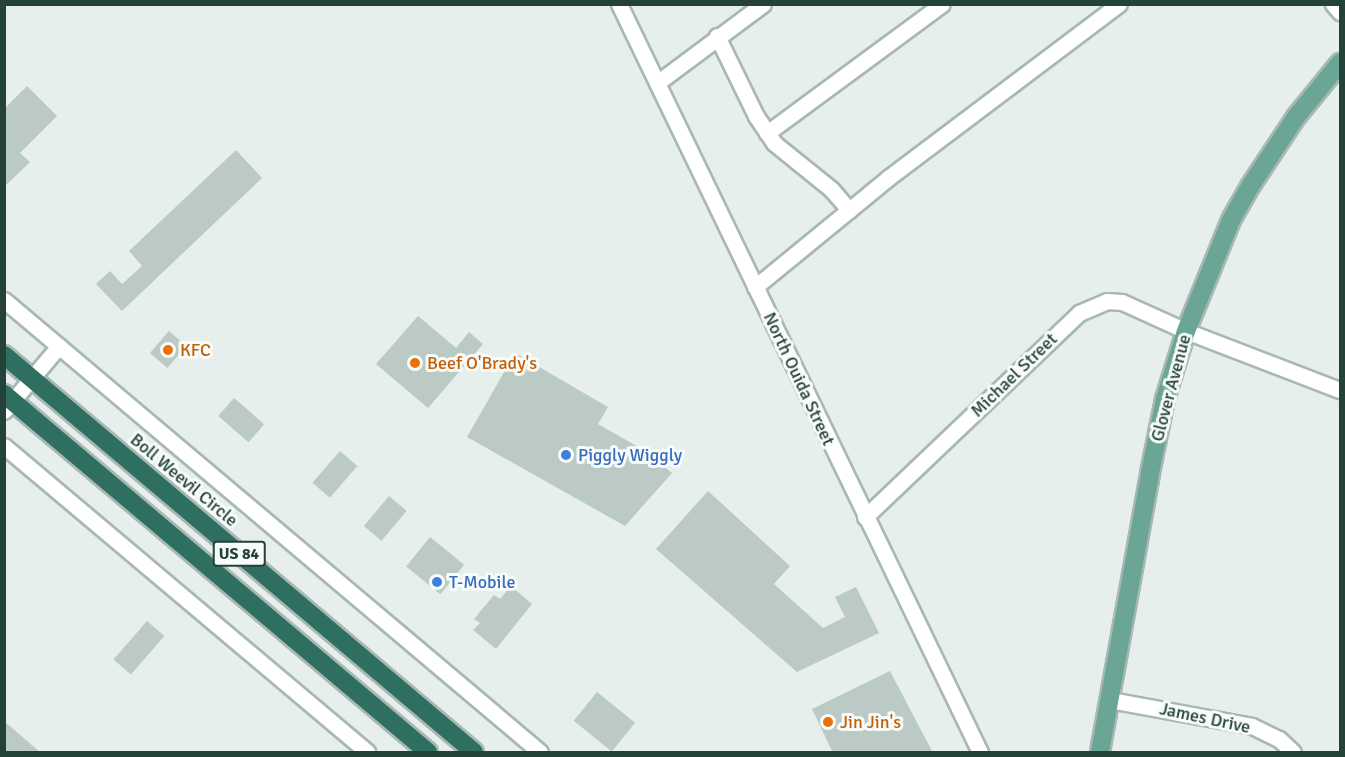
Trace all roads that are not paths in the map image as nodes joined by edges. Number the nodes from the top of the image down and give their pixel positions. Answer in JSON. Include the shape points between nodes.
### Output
{"nodes":[{"id":1,"x":619,"y":4,"type":"edge"},
{"id":2,"x":763,"y":4,"type":"edge"},
{"id":3,"x":942,"y":4,"type":"edge"},
{"id":4,"x":1119,"y":4,"type":"edge"},
{"id":5,"x":1333,"y":4,"type":"edge"},
{"id":6,"x":1341,"y":12,"type":"edge"},
{"id":7,"x":717,"y":36,"type":"junction"},
{"id":8,"x":1341,"y":63,"type":"edge"},
{"id":9,"x":657,"y":83,"type":"junction"},
{"id":10,"x":767,"y":133,"type":"junction"},
{"id":11,"x":849,"y":210,"type":"junction"},
{"id":12,"x":756,"y":287,"type":"junction"},
{"id":13,"x":4,"y":300,"type":"edge"},
{"id":14,"x":1186,"y":331,"type":"junction"},
{"id":15,"x":59,"y":346,"type":"junction"},
{"id":16,"x":4,"y":355,"type":"edge"},
{"id":17,"x":32,"y":378,"type":"junction"},
{"id":18,"x":1341,"y":390,"type":"edge"},
{"id":19,"x":7,"y":402,"type":"edge"},
{"id":20,"x":4,"y":446,"type":"edge"},
{"id":21,"x":865,"y":517,"type":"junction"},
{"id":22,"x":1110,"y":700,"type":"junction"},
{"id":23,"x":367,"y":753,"type":"edge"},
{"id":24,"x":428,"y":753,"type":"edge"},
{"id":25,"x":474,"y":753,"type":"edge"},
{"id":26,"x":540,"y":753,"type":"edge"},
{"id":27,"x":980,"y":753,"type":"edge"},
{"id":28,"x":1100,"y":753,"type":"edge"},
{"id":29,"x":1293,"y":753,"type":"edge"}],
"edges":[{"from":1,"to":9,"type":"street","name":"North Ouida Street"},
{"from":2,"to":7,"type":"street"},
{"from":3,"to":10,"type":"street"},
{"from":4,"to":11,"type":"street"},
{"from":5,"to":6,"type":"street"},
{"from":7,"to":9,"type":"street"},
{"from":7,"to":10,"type":"street"},
{"from":8,"to":14,"type":"main road","name":"Glover Avenue","via":[[1296,117],[1255,177],[1231,220]]},
{"from":9,"to":12,"type":"street","name":"North Ouida Street"},
{"from":10,"to":11,"type":"street","via":[[783,153],[831,189]]},
{"from":11,"to":12,"type":"street"},
{"from":12,"to":21,"type":"street","name":"North Ouida Street"},
{"from":13,"to":15,"type":"street"},
{"from":14,"to":18,"type":"street","name":"Michael Street"},
{"from":14,"to":21,"type":"street","name":"Michael Street","via":[[1122,302],[1107,300],[1092,305],[1079,313]]},
{"from":14,"to":22,"type":"main road","name":"Glover Avenue","via":[[1152,462]]},
{"from":15,"to":17,"type":"street"},
{"from":15,"to":26,"type":"street"},
{"from":16,"to":17,"type":"highway","name":"Boll Weevil Circle","number":"US 84"},
{"from":17,"to":19,"type":"street"},
{"from":17,"to":25,"type":"highway","name":"Boll Weevil Circle","number":"US 84"},
{"from":19,"to":24,"type":"highway","number":"US 84"},
{"from":20,"to":23,"type":"street"},
{"from":21,"to":27,"type":"street","name":"North Ouida Street"},
{"from":22,"to":28,"type":"main road","name":"Glover Avenue"},
{"from":22,"to":29,"type":"street","name":"James Drive","via":[[1252,726],[1279,739]]}]}
